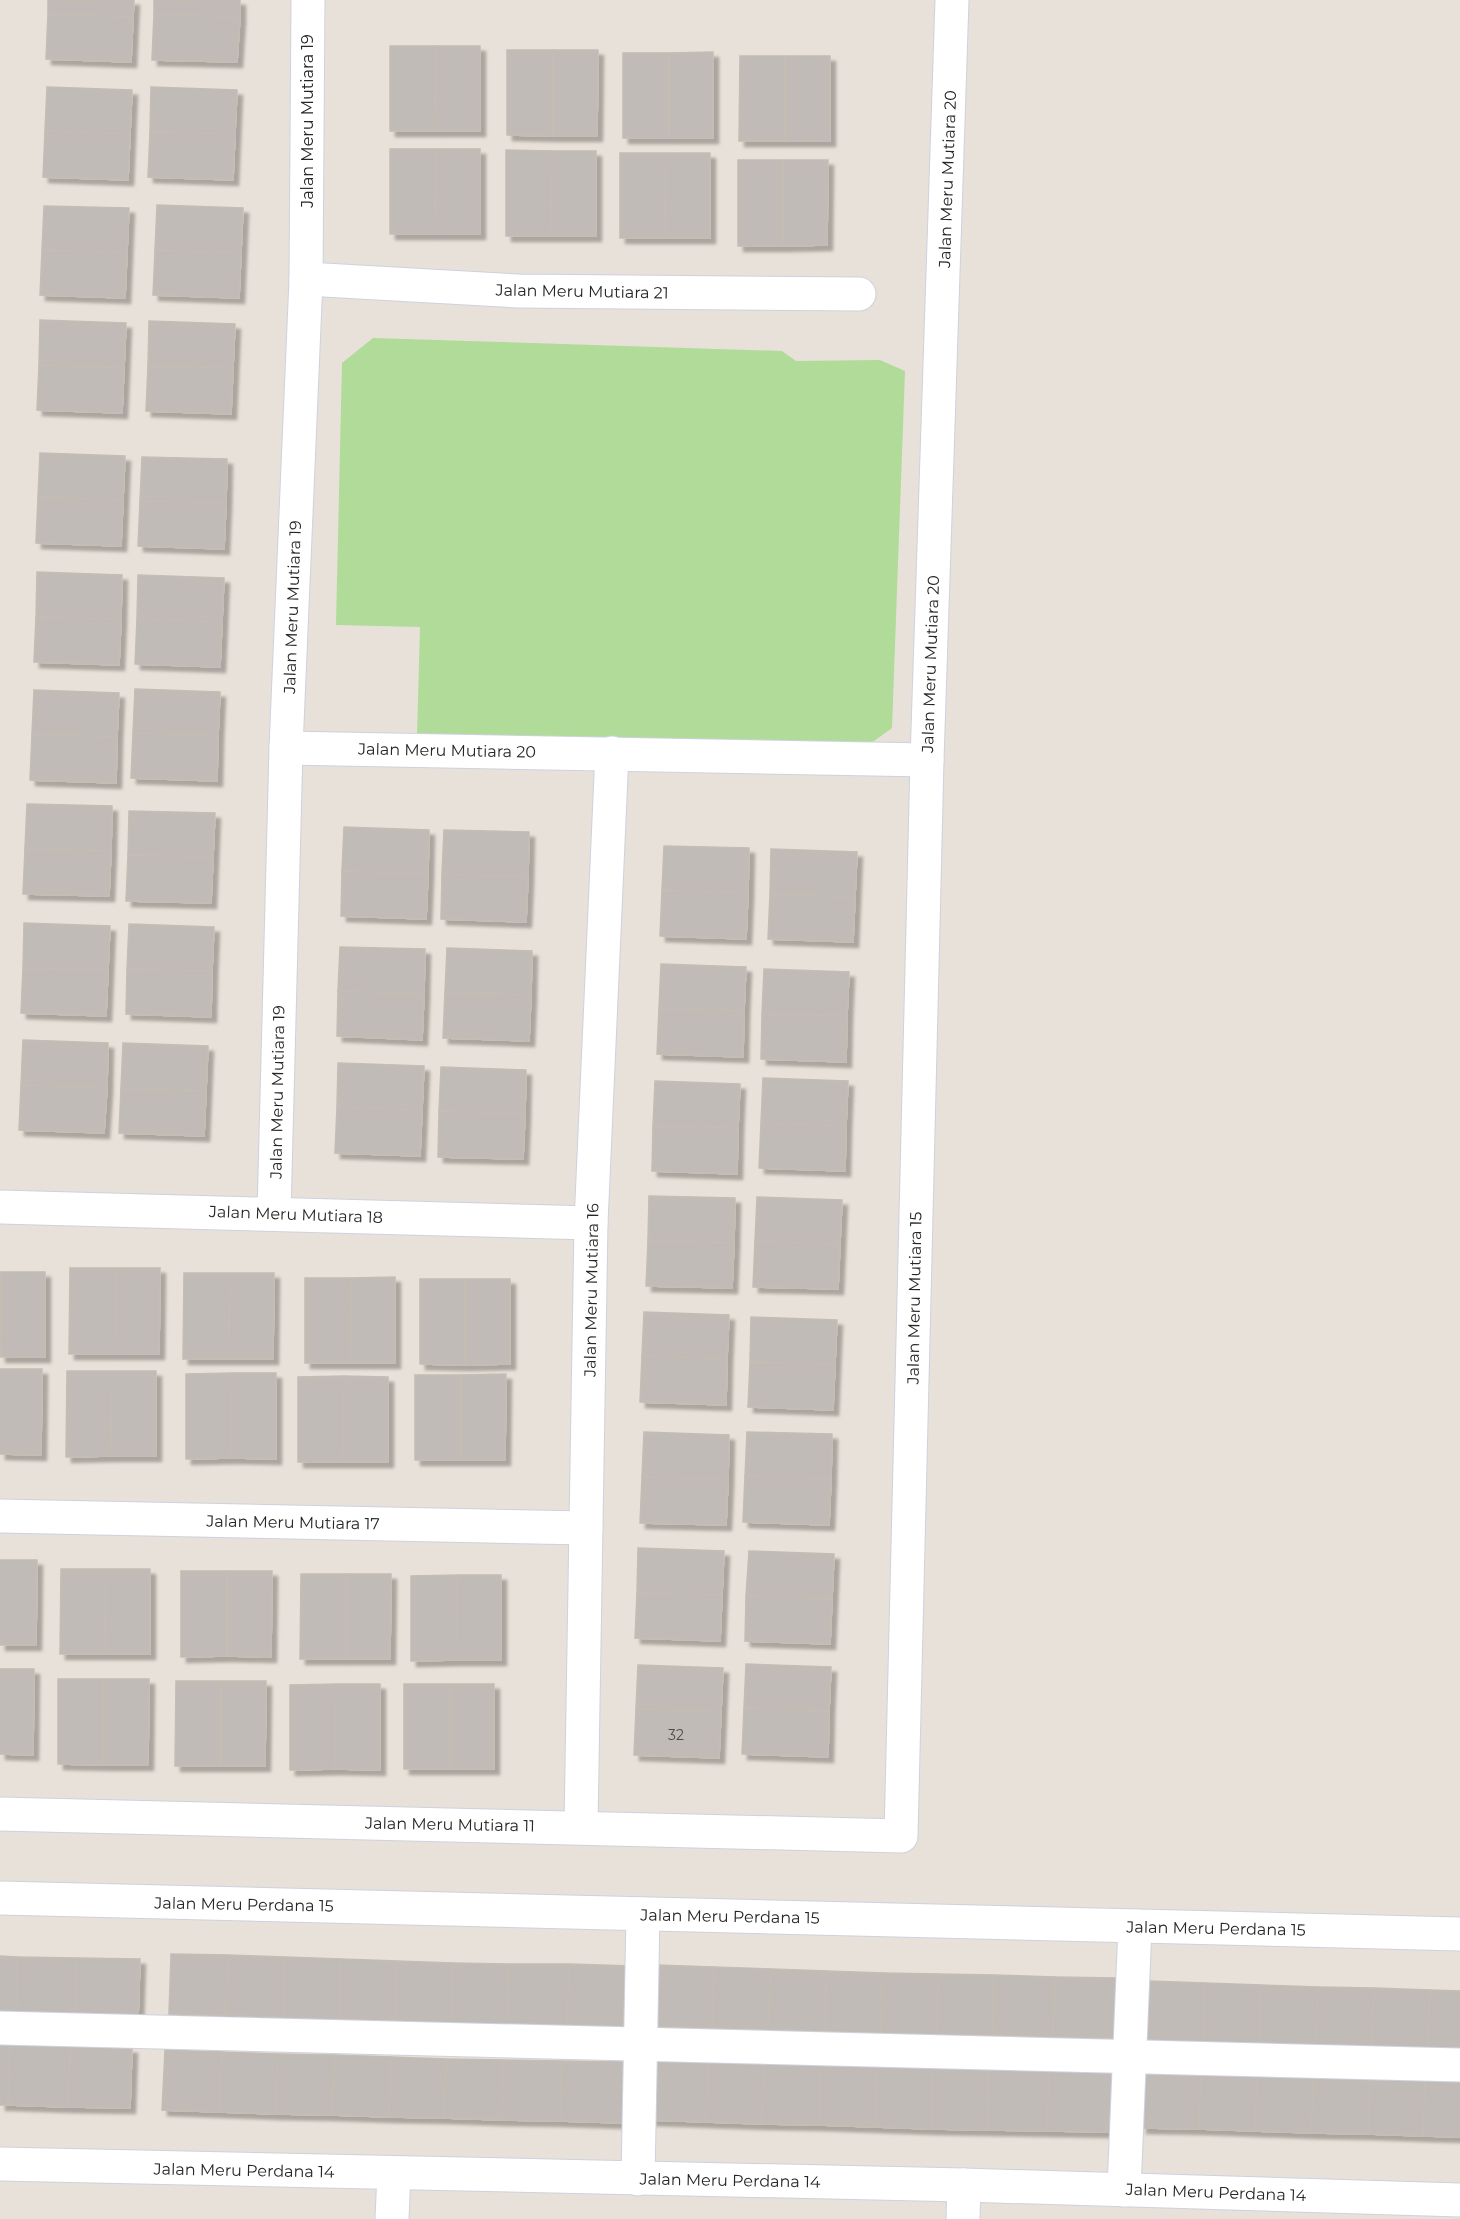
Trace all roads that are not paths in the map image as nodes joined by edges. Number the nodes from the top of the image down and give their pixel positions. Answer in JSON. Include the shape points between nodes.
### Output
{"nodes":[{"id":1,"x":308,"y":0,"type":"edge"},
{"id":2,"x":952,"y":0,"type":"edge"},
{"id":3,"x":306,"y":279,"type":"junction"},
{"id":4,"x":859,"y":294,"type":"dead end"},
{"id":5,"x":286,"y":748,"type":"junction"},
{"id":6,"x":612,"y":753,"type":"junction"},
{"id":7,"x":927,"y":760,"type":"junction"},
{"id":8,"x":0,"y":1208,"type":"edge"},
{"id":9,"x":274,"y":1214,"type":"junction"},
{"id":10,"x":591,"y":1223,"type":"junction"},
{"id":11,"x":0,"y":1516,"type":"edge"},
{"id":12,"x":586,"y":1528,"type":"junction"},
{"id":13,"x":0,"y":1814,"type":"edge"},
{"id":14,"x":581,"y":1827,"type":"junction"},
{"id":15,"x":901,"y":1836,"type":"joint"},
{"id":16,"x":0,"y":1898,"type":"edge"},
{"id":17,"x":644,"y":1914,"type":"junction"},
{"id":18,"x":1135,"y":1926,"type":"junction"},
{"id":19,"x":1460,"y":1934,"type":"edge"},
{"id":20,"x":0,"y":2028,"type":"edge"},
{"id":21,"x":641,"y":2044,"type":"junction"},
{"id":22,"x":1130,"y":2056,"type":"junction"},
{"id":23,"x":1460,"y":2065,"type":"edge"},
{"id":24,"x":0,"y":2164,"type":"edge"},
{"id":25,"x":394,"y":2173,"type":"junction"},
{"id":26,"x":638,"y":2179,"type":"junction"},
{"id":27,"x":964,"y":2185,"type":"junction"},
{"id":28,"x":1124,"y":2190,"type":"junction"},
{"id":29,"x":1460,"y":2200,"type":"edge"},
{"id":30,"x":392,"y":2219,"type":"edge"},
{"id":31,"x":963,"y":2219,"type":"edge"}],
"edges":[{"from":1,"to":3,"type":"street","name":"Jalan Meru Mutiara 19"},
{"from":2,"to":7,"type":"street","name":"Jalan Meru Mutiara 20"},
{"from":3,"to":4,"type":"street","name":"Jalan Meru Mutiara 21","via":[[518,291]]},
{"from":3,"to":5,"type":"street","name":"Jalan Meru Mutiara 19"},
{"from":5,"to":6,"type":"street","name":"Jalan Meru Mutiara 20"},
{"from":5,"to":9,"type":"street","name":"Jalan Meru Mutiara 19"},
{"from":6,"to":7,"type":"street","name":"Jalan Meru Mutiara 20"},
{"from":6,"to":10,"type":"street","name":"Jalan Meru Mutiara 16"},
{"from":7,"to":15,"type":"street","name":"Jalan Meru Mutiara 15"},
{"from":8,"to":9,"type":"street","name":"Jalan Meru Mutiara 18"},
{"from":9,"to":10,"type":"street","name":"Jalan Meru Mutiara 18"},
{"from":10,"to":12,"type":"street","name":"Jalan Meru Mutiara 16"},
{"from":11,"to":12,"type":"street","name":"Jalan Meru Mutiara 17"},
{"from":12,"to":14,"type":"street","name":"Jalan Meru Mutiara 16"},
{"from":13,"to":14,"type":"street","name":"Jalan Meru Mutiara 11"},
{"from":14,"to":15,"type":"street","name":"Jalan Meru Mutiara 11"},
{"from":16,"to":17,"type":"street","name":"Jalan Meru Perdana 15"},
{"from":17,"to":18,"type":"street","name":"Jalan Meru Perdana 15"},
{"from":17,"to":21,"type":"street"},
{"from":18,"to":19,"type":"street","name":"Jalan Meru Perdana 15"},
{"from":18,"to":22,"type":"street"},
{"from":20,"to":21,"type":"street"},
{"from":21,"to":22,"type":"street"},
{"from":21,"to":26,"type":"street"},
{"from":22,"to":23,"type":"street"},
{"from":22,"to":28,"type":"street"},
{"from":24,"to":25,"type":"street","name":"Jalan Meru Perdana 14"},
{"from":25,"to":26,"type":"street","name":"Jalan Meru Perdana 14"},
{"from":25,"to":30,"type":"street"},
{"from":26,"to":27,"type":"street","name":"Jalan Meru Perdana 14"},
{"from":27,"to":28,"type":"street","name":"Jalan Meru Perdana 14"},
{"from":27,"to":31,"type":"street"},
{"from":28,"to":29,"type":"street","name":"Jalan Meru Perdana 14"}]}
